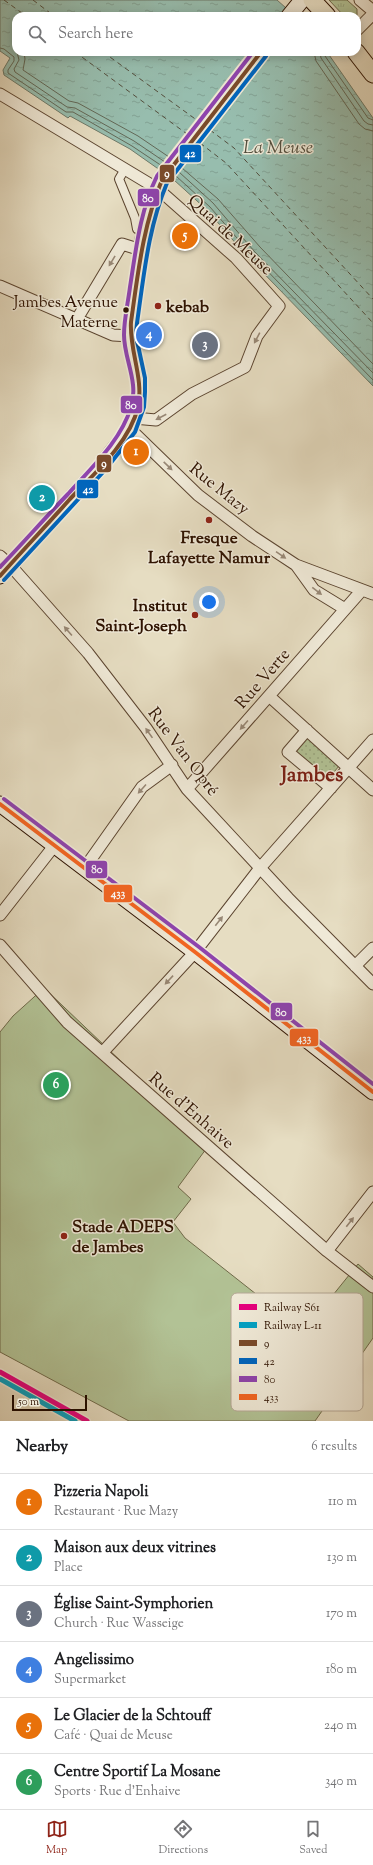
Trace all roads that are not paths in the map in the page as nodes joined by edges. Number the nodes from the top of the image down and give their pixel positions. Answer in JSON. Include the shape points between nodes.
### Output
{"nodes":[{"id":1,"x":312,"y":0,"type":"edge"},
{"id":2,"x":360,"y":0,"type":"edge"},
{"id":3,"x":324,"y":12,"type":"edge"},
{"id":4,"x":373,"y":12,"type":"edge"},
{"id":5,"x":361,"y":26,"type":"edge"},
{"id":6,"x":258,"y":56,"type":"edge"},
{"id":7,"x":359,"y":56,"type":"edge"},
{"id":8,"x":373,"y":74,"type":"edge"},
{"id":9,"x":0,"y":94,"type":"edge"},
{"id":10,"x":125,"y":168,"type":"junction"},
{"id":11,"x":160,"y":185,"type":"junction"},
{"id":12,"x":145,"y":230,"type":"junction"},
{"id":13,"x":141,"y":250,"type":"junction"},
{"id":14,"x":0,"y":286,"type":"edge"},
{"id":15,"x":77,"y":319,"type":"junction"},
{"id":16,"x":130,"y":336,"type":"junction"},
{"id":17,"x":132,"y":423,"type":"junction"},
{"id":18,"x":5,"y":561,"type":"edge"},
{"id":19,"x":296,"y":565,"type":"junction"},
{"id":20,"x":0,"y":576,"type":"edge"},
{"id":21,"x":362,"y":590,"type":"junction"},
{"id":22,"x":373,"y":594,"type":"edge"},
{"id":23,"x":345,"y":609,"type":"junction"},
{"id":24,"x":269,"y":696,"type":"junction"},
{"id":25,"x":307,"y":730,"type":"junction"},
{"id":26,"x":373,"y":740,"type":"edge"},
{"id":27,"x":172,"y":765,"type":"junction"},
{"id":28,"x":349,"y":768,"type":"junction"},
{"id":29,"x":331,"y":788,"type":"junction"},
{"id":30,"x":188,"y":789,"type":"junction"},
{"id":31,"x":373,"y":790,"type":"edge"},
{"id":32,"x":0,"y":804,"type":"edge"},
{"id":33,"x":54,"y":846,"type":"junction"},
{"id":34,"x":260,"y":868,"type":"junction"},
{"id":35,"x":84,"y":869,"type":"junction"},
{"id":36,"x":0,"y":915,"type":"edge"},
{"id":37,"x":0,"y":945,"type":"edge"},
{"id":38,"x":373,"y":948,"type":"edge"},
{"id":39,"x":195,"y":952,"type":"junction"},
{"id":40,"x":355,"y":966,"type":"junction"},
{"id":41,"x":373,"y":984,"type":"edge"},
{"id":42,"x":102,"y":1053,"type":"junction"},
{"id":43,"x":373,"y":1092,"type":"edge"},
{"id":44,"x":373,"y":1192,"type":"edge"},
{"id":45,"x":327,"y":1251,"type":"junction"},
{"id":46,"x":373,"y":1287,"type":"edge"}],
"edges":[{"from":1,"to":3,"type":"main road"},
{"from":2,"to":4,"type":"street"},
{"from":4,"to":5,"type":"street"},
{"from":6,"to":11,"type":"main road"},
{"from":7,"to":8,"type":"main road"},
{"from":9,"to":10,"type":"street","name":"Quai de Meuse"},
{"from":10,"to":11,"type":"street","name":"Quai de Meuse"},
{"from":10,"to":12,"type":"street","via":[[119,179],[137,228]]},
{"from":11,"to":12,"type":"main road"},
{"from":11,"to":17,"type":"street","name":"Quai de Meuse","one_way":true,"via":[[236,258],[279,306],[257,336],[245,367],[192,394],[156,420]]},
{"from":12,"to":13,"type":"main road"},
{"from":13,"to":15,"type":"street","one_way":true,"via":[[122,244]]},
{"from":13,"to":16,"type":"main road"},
{"from":14,"to":15,"type":"street"},
{"from":15,"to":16,"type":"street","via":[[113,335]]},
{"from":16,"to":17,"type":"main road","via":[[139,379],[139,392]]},
{"from":17,"to":18,"type":"main road","via":[[102,465]]},
{"from":17,"to":19,"type":"street","name":"Rue Mazy","one_way":true,"via":[[198,495]]},
{"from":18,"to":20,"type":"main road"},
{"from":27,"to":18,"type":"street","name":"Rue Van Opré","one_way":true,"via":[[88,653]]},
{"from":19,"to":21,"type":"street","name":"Rue Mazy"},
{"from":19,"to":23,"type":"street","name":"Rue Mazy","one_way":true,"via":[[314,590]]},
{"from":21,"to":22,"type":"street","name":"Rue Mazy"},
{"from":21,"to":23,"type":"street","name":"Rue Verte"},
{"from":23,"to":24,"type":"street","name":"Rue Verte"},
{"from":24,"to":25,"type":"street"},
{"from":24,"to":30,"type":"street","name":"Rue Verte","one_way":true},
{"from":25,"to":28,"type":"street"},
{"from":25,"to":29,"type":"street","via":[[288,752]]},
{"from":26,"to":28,"type":"street"},
{"from":27,"to":30,"type":"street","name":"Rue Van Opré"},
{"from":27,"to":35,"type":"street","one_way":true,"via":[[142,787]]},
{"from":28,"to":29,"type":"street"},
{"from":28,"to":31,"type":"street"},
{"from":29,"to":34,"type":"street"},
{"from":30,"to":34,"type":"street","name":"Rue Van Opré"},
{"from":32,"to":33,"type":"main road"},
{"from":33,"to":35,"type":"main road"},
{"from":33,"to":36,"type":"street"},
{"from":39,"to":34,"type":"street","one_way":true},
{"from":34,"to":40,"type":"street","name":"Rue Van Opré"},
{"from":35,"to":39,"type":"main road"},
{"from":37,"to":42,"type":"street","name":"Rue d'Enhaive","via":[[67,1022]]},
{"from":38,"to":40,"type":"street"},
{"from":39,"to":42,"type":"street","one_way":true},
{"from":39,"to":43,"type":"main road"},
{"from":40,"to":41,"type":"street","name":"Rue Van Opré"},
{"from":42,"to":45,"type":"street","name":"Rue d'Enhaive"},
{"from":45,"to":44,"type":"street","one_way":true},
{"from":45,"to":46,"type":"street","name":"Rue d'Enhaive"}]}
